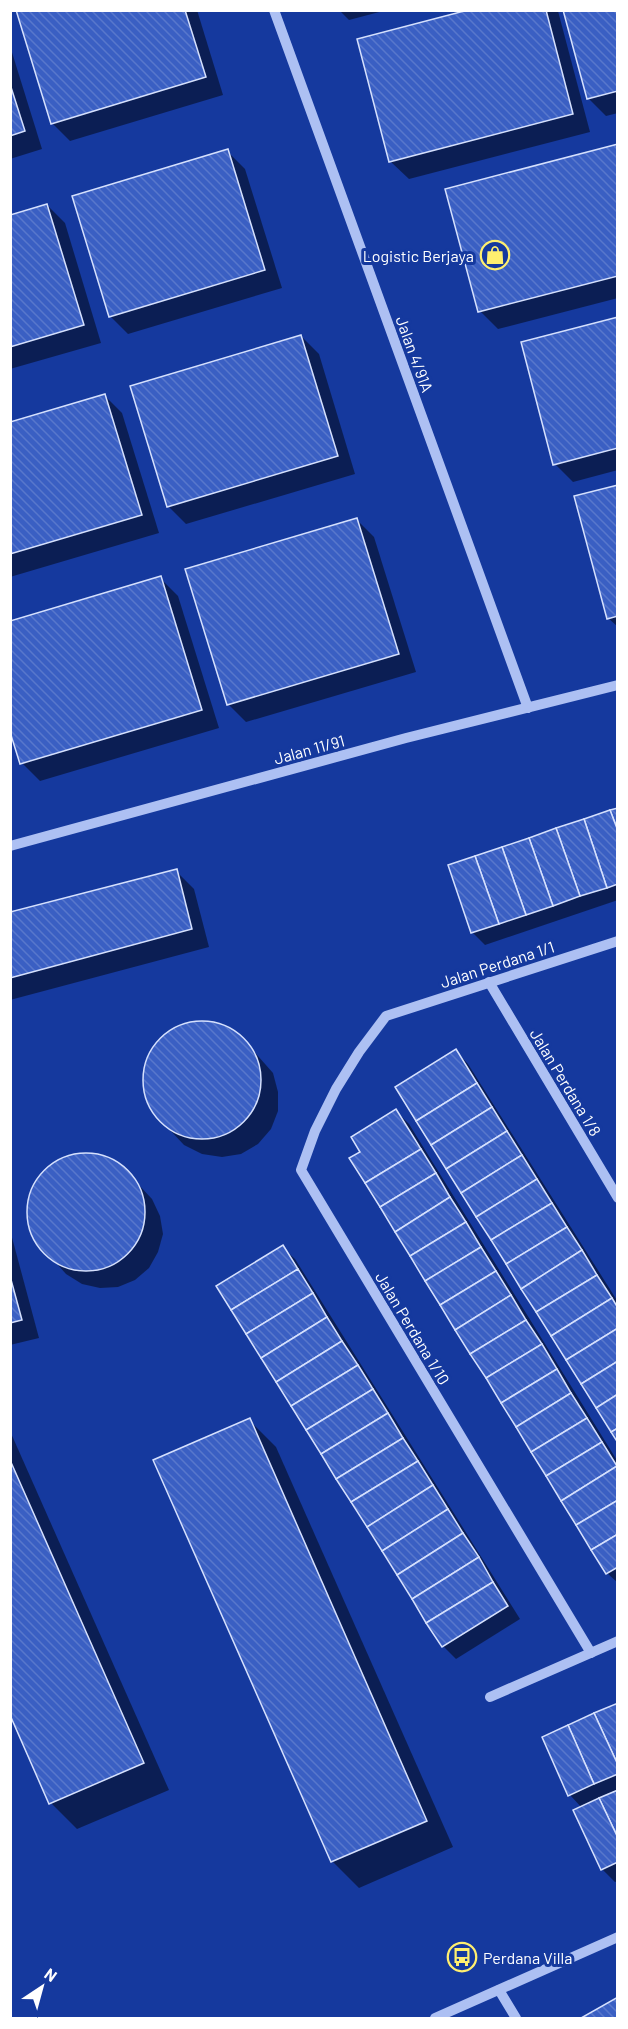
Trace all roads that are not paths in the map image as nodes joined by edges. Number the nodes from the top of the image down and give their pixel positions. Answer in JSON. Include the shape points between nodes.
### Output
{"nodes":[{"id":1,"x":274,"y":10,"type":"edge"},
{"id":2,"x":618,"y":685,"type":"edge"},
{"id":3,"x":528,"y":708,"type":"junction"},
{"id":4,"x":10,"y":846,"type":"edge"},
{"id":5,"x":618,"y":941,"type":"edge"},
{"id":6,"x":489,"y":982,"type":"junction"},
{"id":7,"x":386,"y":1016,"type":"joint"},
{"id":8,"x":618,"y":1197,"type":"edge"},
{"id":9,"x":618,"y":1641,"type":"edge"},
{"id":10,"x":591,"y":1653,"type":"junction"},
{"id":11,"x":490,"y":1697,"type":"dead end"},
{"id":12,"x":618,"y":1937,"type":"edge"},
{"id":13,"x":499,"y":1990,"type":"junction"},
{"id":14,"x":435,"y":2019,"type":"edge"},
{"id":15,"x":516,"y":2019,"type":"edge"}],
"edges":[{"from":1,"to":3,"type":"street","name":"Jalan 4/91A"},
{"from":2,"to":3,"type":"street","name":"Jalan 11/91"},
{"from":3,"to":4,"type":"street","name":"Jalan 11/91"},
{"from":5,"to":6,"type":"street","name":"Jalan Perdana 1/1"},
{"from":6,"to":7,"type":"street","name":"Jalan Perdana 1/1"},
{"from":6,"to":8,"type":"street","name":"Jalan Perdana 1/8"},
{"from":7,"to":10,"type":"street","name":"Jalan Perdana 1/10","via":[[336,1089],[301,1170]]},
{"from":9,"to":10,"type":"street"},
{"from":10,"to":11,"type":"street"},
{"from":12,"to":13,"type":"street"},
{"from":13,"to":14,"type":"street"},
{"from":13,"to":15,"type":"street"}]}
